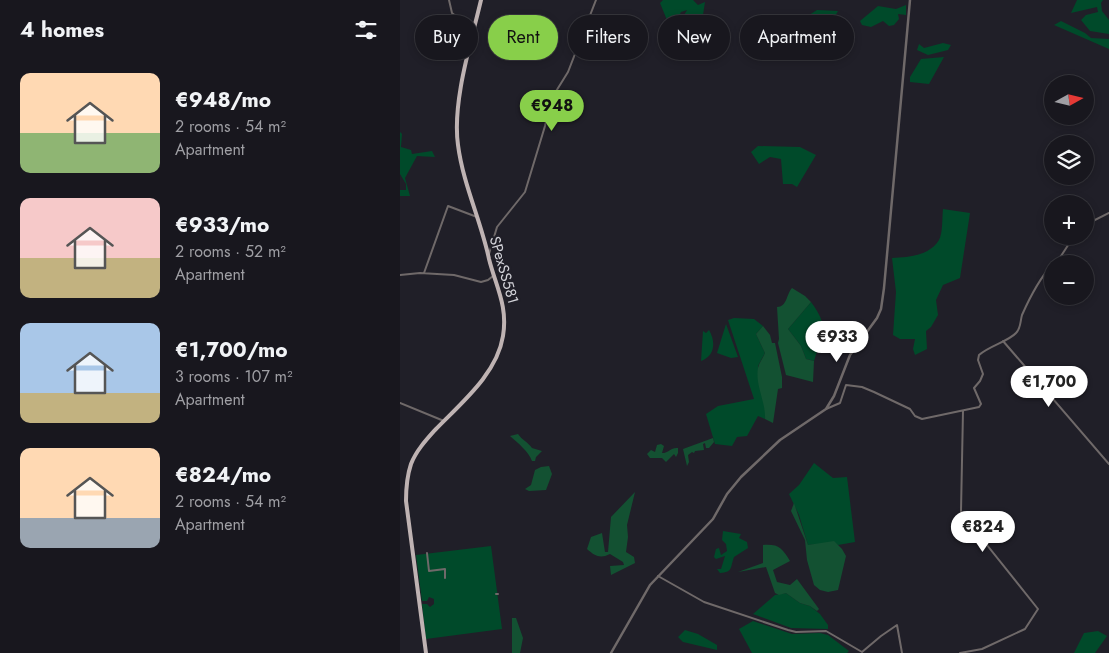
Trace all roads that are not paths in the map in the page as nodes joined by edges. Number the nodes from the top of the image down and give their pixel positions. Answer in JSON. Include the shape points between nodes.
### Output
{"nodes":[{"id":1,"x":449,"y":0,"type":"edge"},
{"id":2,"x":481,"y":0,"type":"edge"},
{"id":3,"x":596,"y":0,"type":"edge"},
{"id":4,"x":910,"y":0,"type":"edge"},
{"id":5,"x":454,"y":15,"type":"edge"},
{"id":6,"x":478,"y":15,"type":"edge"},
{"id":7,"x":467,"y":60,"type":"edge"},
{"id":8,"x":1109,"y":213,"type":"edge"},
{"id":9,"x":477,"y":217,"type":"junction"},
{"id":10,"x":1094,"y":220,"type":"edge"},
{"id":11,"x":489,"y":257,"type":"junction"},
{"id":12,"x":424,"y":273,"type":"junction"},
{"id":13,"x":494,"y":274,"type":"junction"},
{"id":14,"x":400,"y":275,"type":"edge"},
{"id":15,"x":1044,"y":275,"type":"edge"},
{"id":16,"x":1003,"y":341,"type":"junction"},
{"id":17,"x":841,"y":377,"type":"junction"},
{"id":18,"x":846,"y":385,"type":"junction"},
{"id":19,"x":400,"y":403,"type":"edge"},
{"id":20,"x":826,"y":410,"type":"junction"},
{"id":21,"x":963,"y":410,"type":"junction"},
{"id":22,"x":444,"y":421,"type":"junction"},
{"id":23,"x":1109,"y":464,"type":"edge"},
{"id":24,"x":427,"y":553,"type":"dead end"},
{"id":25,"x":658,"y":575,"type":"junction"},
{"id":26,"x":445,"y":578,"type":"dead end"},
{"id":27,"x":426,"y":653,"type":"edge"},
{"id":28,"x":611,"y":653,"type":"edge"},
{"id":29,"x":902,"y":653,"type":"edge"},
{"id":30,"x":960,"y":653,"type":"edge"}],
"edges":[{"from":1,"to":5,"type":"street"},
{"from":2,"to":6,"type":"main road","name":"SPexSS581"},
{"from":3,"to":11,"type":"street","via":[[568,72],[550,101],[546,126],[524,192],[498,227]]},
{"from":4,"to":17,"type":"street","via":[[881,309],[850,355]]},
{"from":7,"to":9,"type":"main road","name":"SPexSS581","via":[[457,104],[456,125],[462,172]]},
{"from":8,"to":10,"type":"street"},
{"from":9,"to":11,"type":"main road","name":"SPexSS581"},
{"from":9,"to":12,"type":"street","via":[[448,206]]},
{"from":11,"to":13,"type":"main road","name":"SPexSS581"},
{"from":12,"to":13,"type":"street","via":[[454,275],[481,282]]},
{"from":12,"to":14,"type":"street"},
{"from":13,"to":22,"type":"main road","name":"SPexSS581","via":[[505,316],[500,350],[479,383]]},
{"from":15,"to":16,"type":"street","via":[[1030,298],[1020,328],[1015,335]]},
{"from":16,"to":21,"type":"street","via":[[979,355],[983,374],[974,388],[981,404]]},
{"from":16,"to":23,"type":"street"},
{"from":17,"to":18,"type":"street"},
{"from":17,"to":20,"type":"street"},
{"from":18,"to":20,"type":"street","via":[[840,403]]},
{"from":18,"to":21,"type":"street","via":[[874,392],[910,409],[922,419]]},
{"from":19,"to":22,"type":"street"},
{"from":20,"to":25,"type":"street","via":[[780,440],[741,477],[712,519]]},
{"from":21,"to":30,"type":"street","via":[[961,511],[1038,609],[1025,629],[982,649]]},
{"from":22,"to":27,"type":"main road","name":"SPexSS581","via":[[412,463],[406,501]]},
{"from":24,"to":26,"type":"street","via":[[429,571],[444,569]]},
{"from":25,"to":28,"type":"street"},
{"from":25,"to":29,"type":"street","via":[[704,602],[796,632],[826,631],[862,652],[897,625]]}]}
